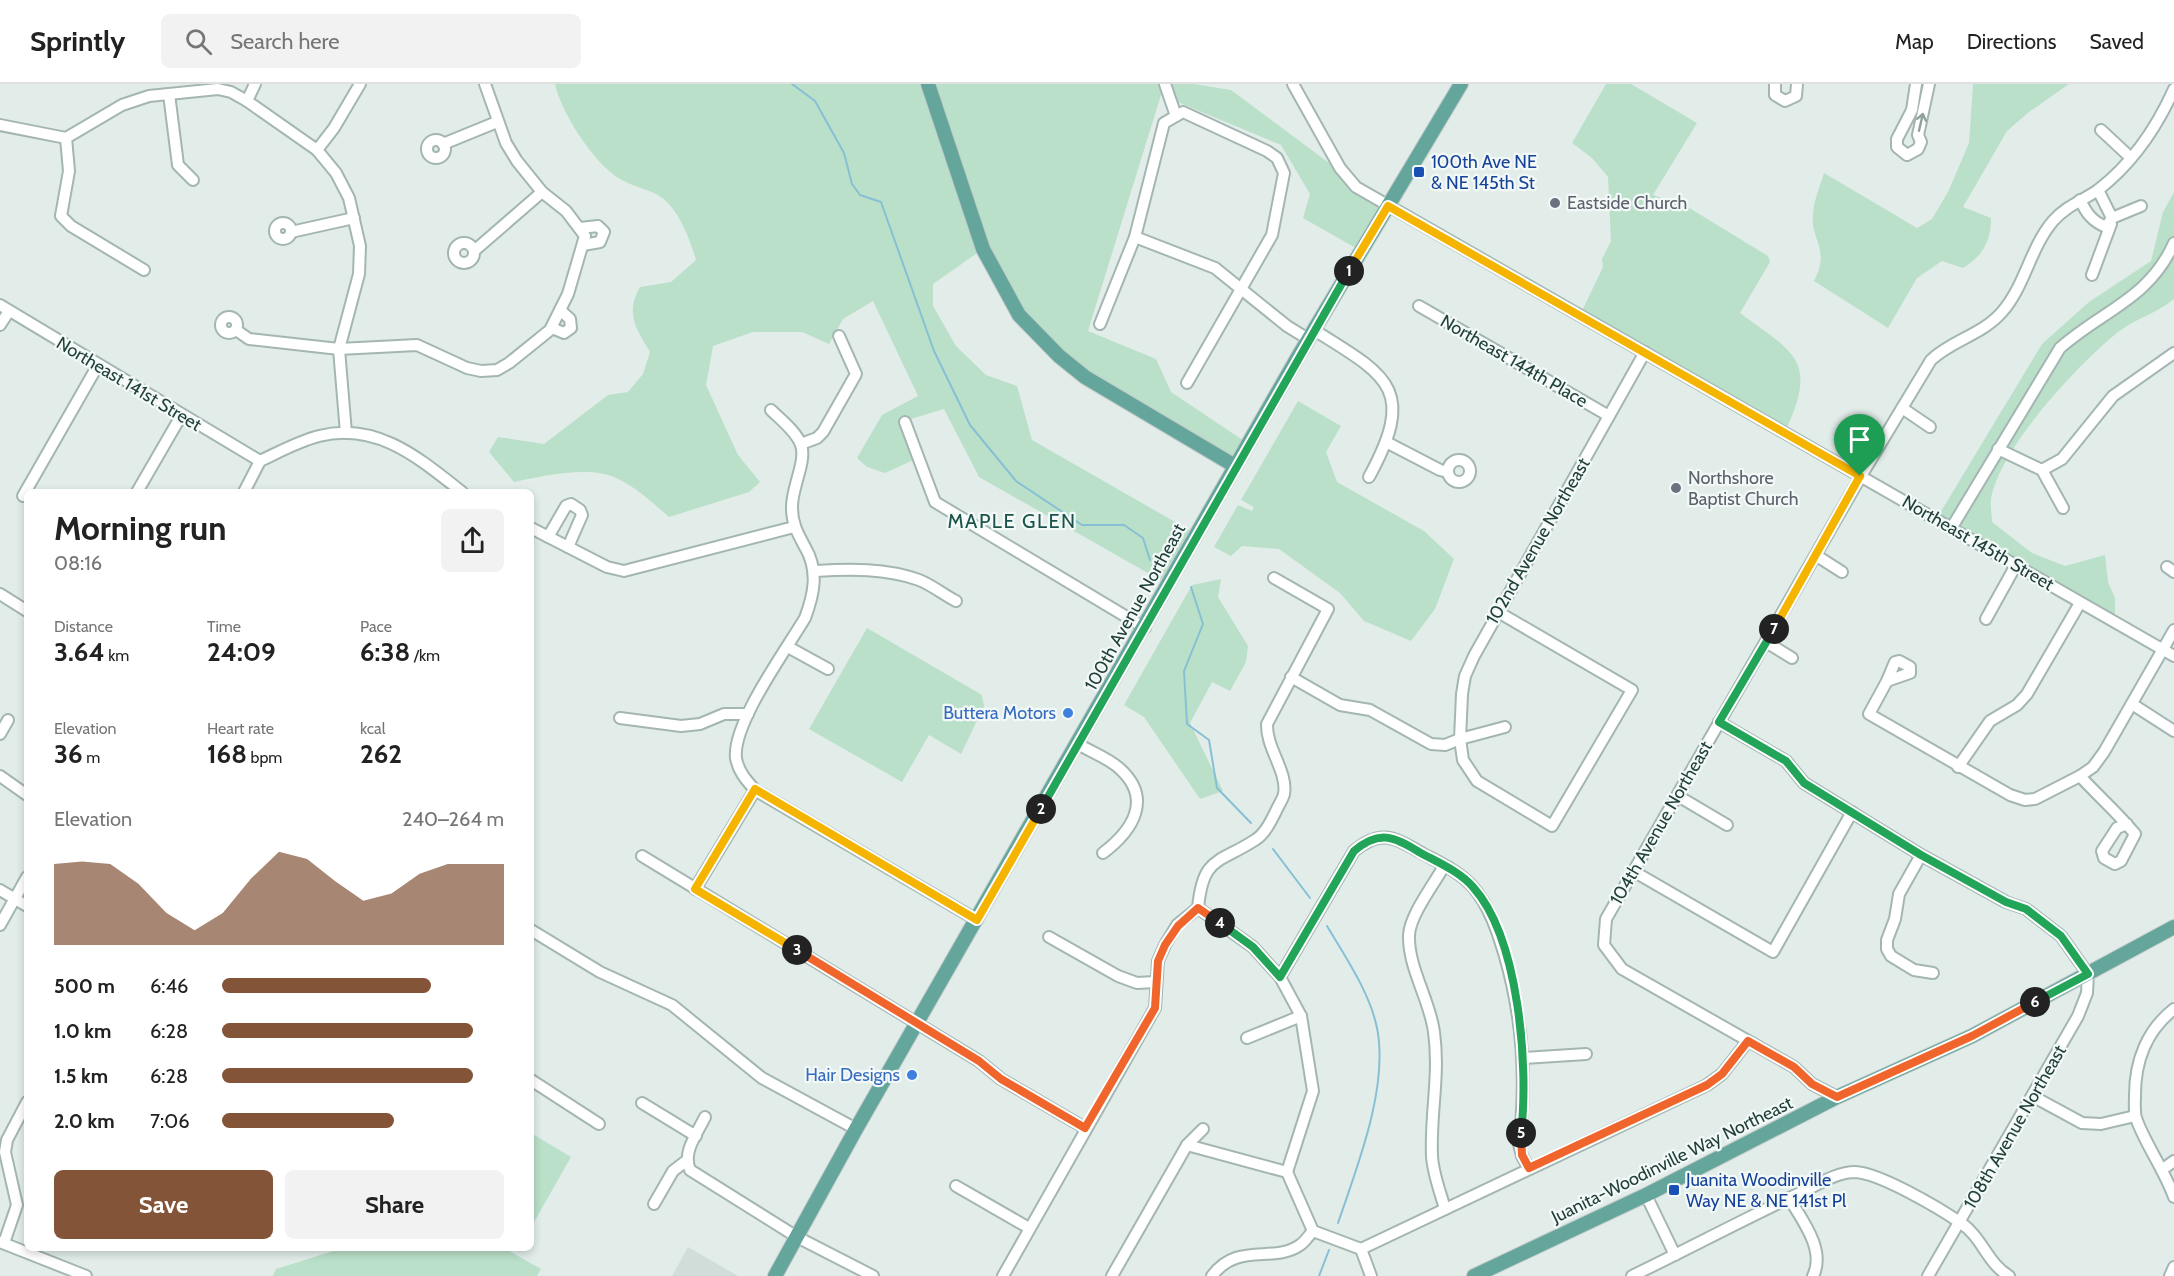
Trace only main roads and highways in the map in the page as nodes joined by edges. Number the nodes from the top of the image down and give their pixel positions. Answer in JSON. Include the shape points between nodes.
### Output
{"nodes":[{"id":1,"x":928,"y":84,"type":"edge"},
{"id":2,"x":1461,"y":84,"type":"edge"},
{"id":3,"x":1235,"y":466,"type":"junction"},
{"id":4,"x":2174,"y":927,"type":"edge"},
{"id":5,"x":775,"y":1276,"type":"edge"},
{"id":6,"x":1474,"y":1276,"type":"edge"}],
"edges":[{"from":1,"to":3,"type":"main road","via":[[983,249],[1019,315],[1085,377]]},
{"from":2,"to":3,"type":"main road","name":"100th Avenue Northeast"},
{"from":3,"to":5,"type":"main road","name":"100th Avenue Northeast"},
{"from":4,"to":6,"type":"main road","name":"Juanita-Woodinville Way Northeast","via":[[1972,1036],[1837,1097],[1646,1195]]}]}
